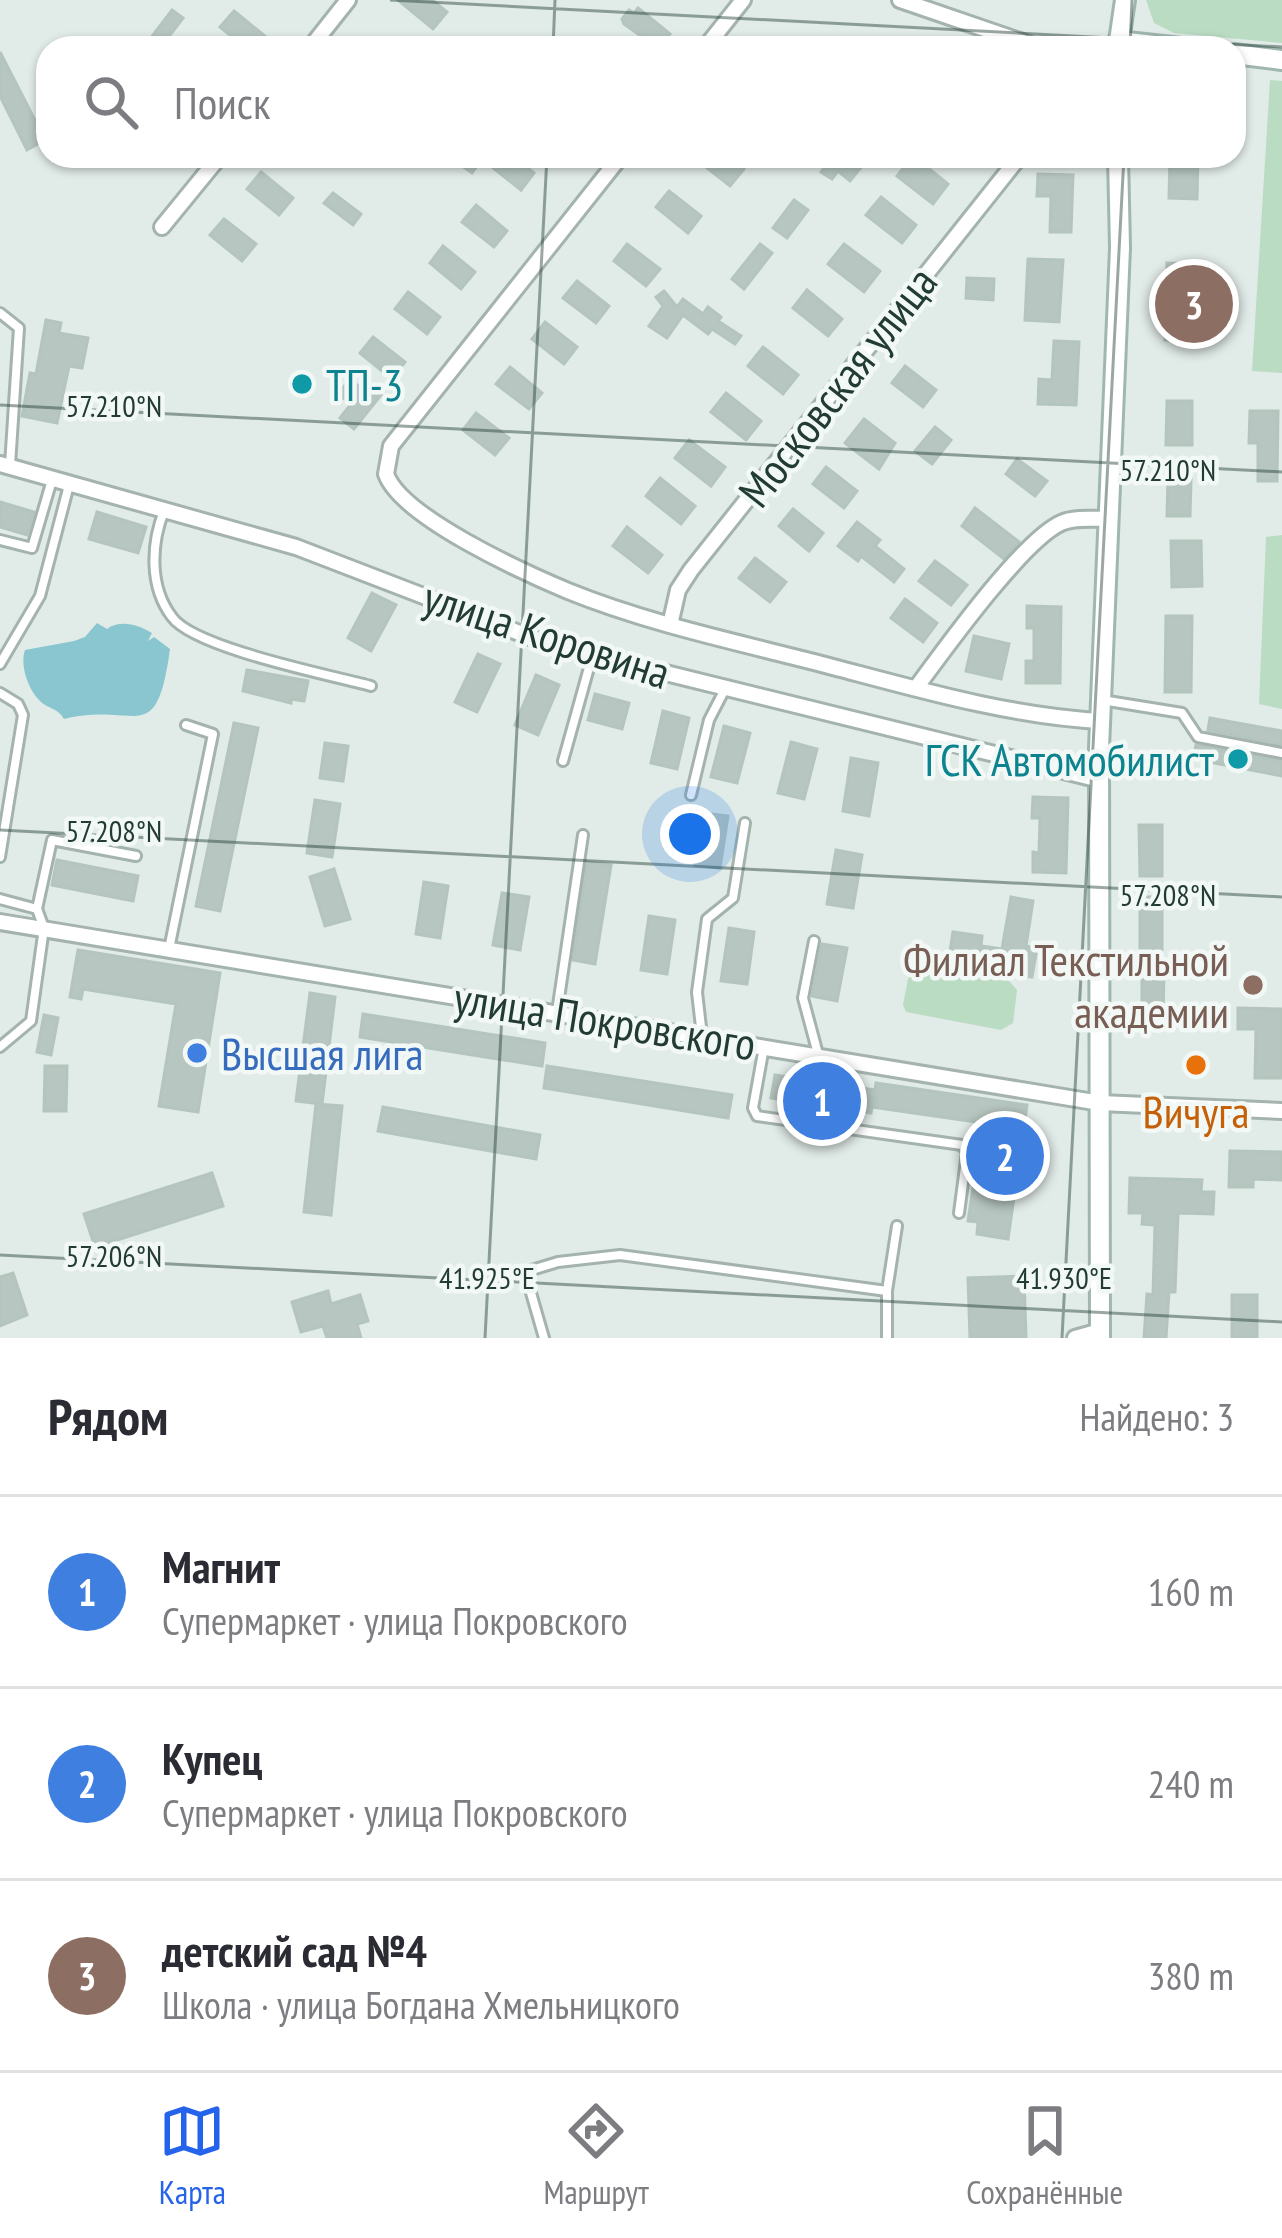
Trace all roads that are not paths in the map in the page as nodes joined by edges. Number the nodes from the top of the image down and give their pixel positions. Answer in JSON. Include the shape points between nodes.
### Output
{"nodes":[{"id":1,"x":348,"y":0,"type":"edge"},
{"id":2,"x":742,"y":0,"type":"edge"},
{"id":3,"x":900,"y":0,"type":"edge"},
{"id":4,"x":1125,"y":0,"type":"edge"},
{"id":5,"x":320,"y":36,"type":"edge"},
{"id":6,"x":714,"y":36,"type":"edge"},
{"id":7,"x":1005,"y":36,"type":"edge"},
{"id":8,"x":1119,"y":36,"type":"edge"},
{"id":9,"x":1246,"y":56,"type":"edge"},
{"id":10,"x":1282,"y":60,"type":"edge"},
{"id":11,"x":210,"y":168,"type":"edge"},
{"id":12,"x":611,"y":168,"type":"edge"},
{"id":13,"x":1010,"y":168,"type":"edge"},
{"id":14,"x":1118,"y":168,"type":"edge"},
{"id":15,"x":163,"y":227,"type":"dead end"},
{"id":16,"x":0,"y":313,"type":"edge"},
{"id":17,"x":5,"y":465,"type":"edge"},
{"id":18,"x":52,"y":479,"type":"junction"},
{"id":19,"x":70,"y":483,"type":"junction"},
{"id":20,"x":164,"y":510,"type":"junction"},
{"id":21,"x":1108,"y":519,"type":"junction"},
{"id":22,"x":0,"y":540,"type":"edge"},
{"id":23,"x":670,"y":625,"type":"junction"},
{"id":24,"x":592,"y":656,"type":"junction"},
{"id":25,"x":0,"y":664,"type":"edge"},
{"id":26,"x":371,"y":686,"type":"dead end"},
{"id":27,"x":916,"y":688,"type":"junction"},
{"id":28,"x":725,"y":689,"type":"junction"},
{"id":29,"x":0,"y":693,"type":"edge"},
{"id":30,"x":1101,"y":700,"type":"junction"},
{"id":31,"x":1101,"y":721,"type":"junction"},
{"id":32,"x":186,"y":725,"type":"dead end"},
{"id":33,"x":1282,"y":753,"type":"edge"},
{"id":34,"x":562,"y":761,"type":"dead end"},
{"id":35,"x":1100,"y":780,"type":"junction"},
{"id":36,"x":691,"y":795,"type":"dead end"},
{"id":37,"x":745,"y":823,"type":"dead end"},
{"id":38,"x":583,"y":835,"type":"dead end"},
{"id":39,"x":136,"y":856,"type":"dead end"},
{"id":40,"x":0,"y":857,"type":"edge"},
{"id":41,"x":0,"y":899,"type":"edge"},
{"id":42,"x":38,"y":909,"type":"junction"},
{"id":43,"x":0,"y":922,"type":"edge"},
{"id":44,"x":44,"y":928,"type":"junction"},
{"id":45,"x":814,"y":941,"type":"dead end"},
{"id":46,"x":169,"y":949,"type":"junction"},
{"id":47,"x":557,"y":1012,"type":"junction"},
{"id":48,"x":702,"y":1036,"type":"junction"},
{"id":49,"x":764,"y":1046,"type":"junction"},
{"id":50,"x":0,"y":1047,"type":"edge"},
{"id":51,"x":818,"y":1054,"type":"junction"},
{"id":52,"x":1100,"y":1103,"type":"junction"},
{"id":53,"x":1282,"y":1111,"type":"edge"},
{"id":54,"x":959,"y":1213,"type":"dead end"},
{"id":55,"x":897,"y":1226,"type":"dead end"},
{"id":56,"x":887,"y":1291,"type":"junction"},
{"id":57,"x":1100,"y":1335,"type":"edge"},
{"id":58,"x":544,"y":1338,"type":"edge"},
{"id":59,"x":887,"y":1338,"type":"edge"},
{"id":60,"x":1075,"y":1338,"type":"edge"}],
"edges":[{"from":1,"to":5,"type":"street"},
{"from":2,"to":6,"type":"street"},
{"from":3,"to":7,"type":"street"},
{"from":4,"to":8,"type":"street"},
{"from":9,"to":10,"type":"street"},
{"from":11,"to":15,"type":"street"},
{"from":12,"to":23,"type":"street","via":[[391,446],[386,474],[412,506],[498,558]]},
{"from":13,"to":23,"type":"street","name":"Московская улица","via":[[691,570]]},
{"from":14,"to":21,"type":"street"},
{"from":16,"to":17,"type":"lane","via":[[19,328]]},
{"from":17,"to":18,"type":"street","name":"улица Коровина"},
{"from":18,"to":19,"type":"street","name":"улица Коровина"},
{"from":18,"to":22,"type":"lane","via":[[32,548]]},
{"from":19,"to":20,"type":"street","name":"улица Коровина"},
{"from":19,"to":25,"type":"lane","via":[[40,596]]},
{"from":20,"to":24,"type":"street","name":"улица Коровина","via":[[296,547]]},
{"from":20,"to":26,"type":"lane","via":[[154,560],[160,594],[182,628]]},
{"from":21,"to":27,"type":"street","via":[[1064,521],[1042,535]]},
{"from":21,"to":30,"type":"street"},
{"from":23,"to":27,"type":"street"},
{"from":24,"to":28,"type":"street","name":"улица Коровина"},
{"from":24,"to":34,"type":"lane"},
{"from":27,"to":31,"type":"street"},
{"from":28,"to":35,"type":"street","name":"улица Коровина"},
{"from":28,"to":36,"type":"lane"},
{"from":29,"to":40,"type":"lane","via":[[23,715]]},
{"from":30,"to":31,"type":"street"},
{"from":30,"to":33,"type":"lane","via":[[1182,712],[1198,737]]},
{"from":31,"to":35,"type":"street"},
{"from":32,"to":46,"type":"lane","via":[[213,734]]},
{"from":35,"to":52,"type":"street"},
{"from":37,"to":48,"type":"lane","via":[[733,898],[707,919]]},
{"from":38,"to":47,"type":"lane"},
{"from":39,"to":42,"type":"lane","via":[[52,840]]},
{"from":41,"to":42,"type":"lane"},
{"from":42,"to":44,"type":"lane"},
{"from":43,"to":44,"type":"street","name":"улица Покровского"},
{"from":44,"to":46,"type":"street","name":"улица Покровского"},
{"from":44,"to":50,"type":"lane","via":[[31,1022]]},
{"from":45,"to":51,"type":"lane","via":[[802,998]]},
{"from":46,"to":47,"type":"street","name":"улица Покровского"},
{"from":47,"to":48,"type":"street","name":"улица Покровского"},
{"from":48,"to":49,"type":"street","name":"улица Покровского"},
{"from":49,"to":51,"type":"street","name":"улица Покровского"},
{"from":49,"to":54,"type":"lane","via":[[758,1116],[962,1145],[968,1152]]},
{"from":51,"to":52,"type":"street","name":"улица Покровского"},
{"from":52,"to":53,"type":"street","name":"улица Покровского"},
{"from":52,"to":57,"type":"street"},
{"from":55,"to":56,"type":"lane"},
{"from":56,"to":58,"type":"lane","via":[[620,1255],[558,1262],[525,1272]]},
{"from":56,"to":59,"type":"lane"},
{"from":57,"to":60,"type":"street"}]}
